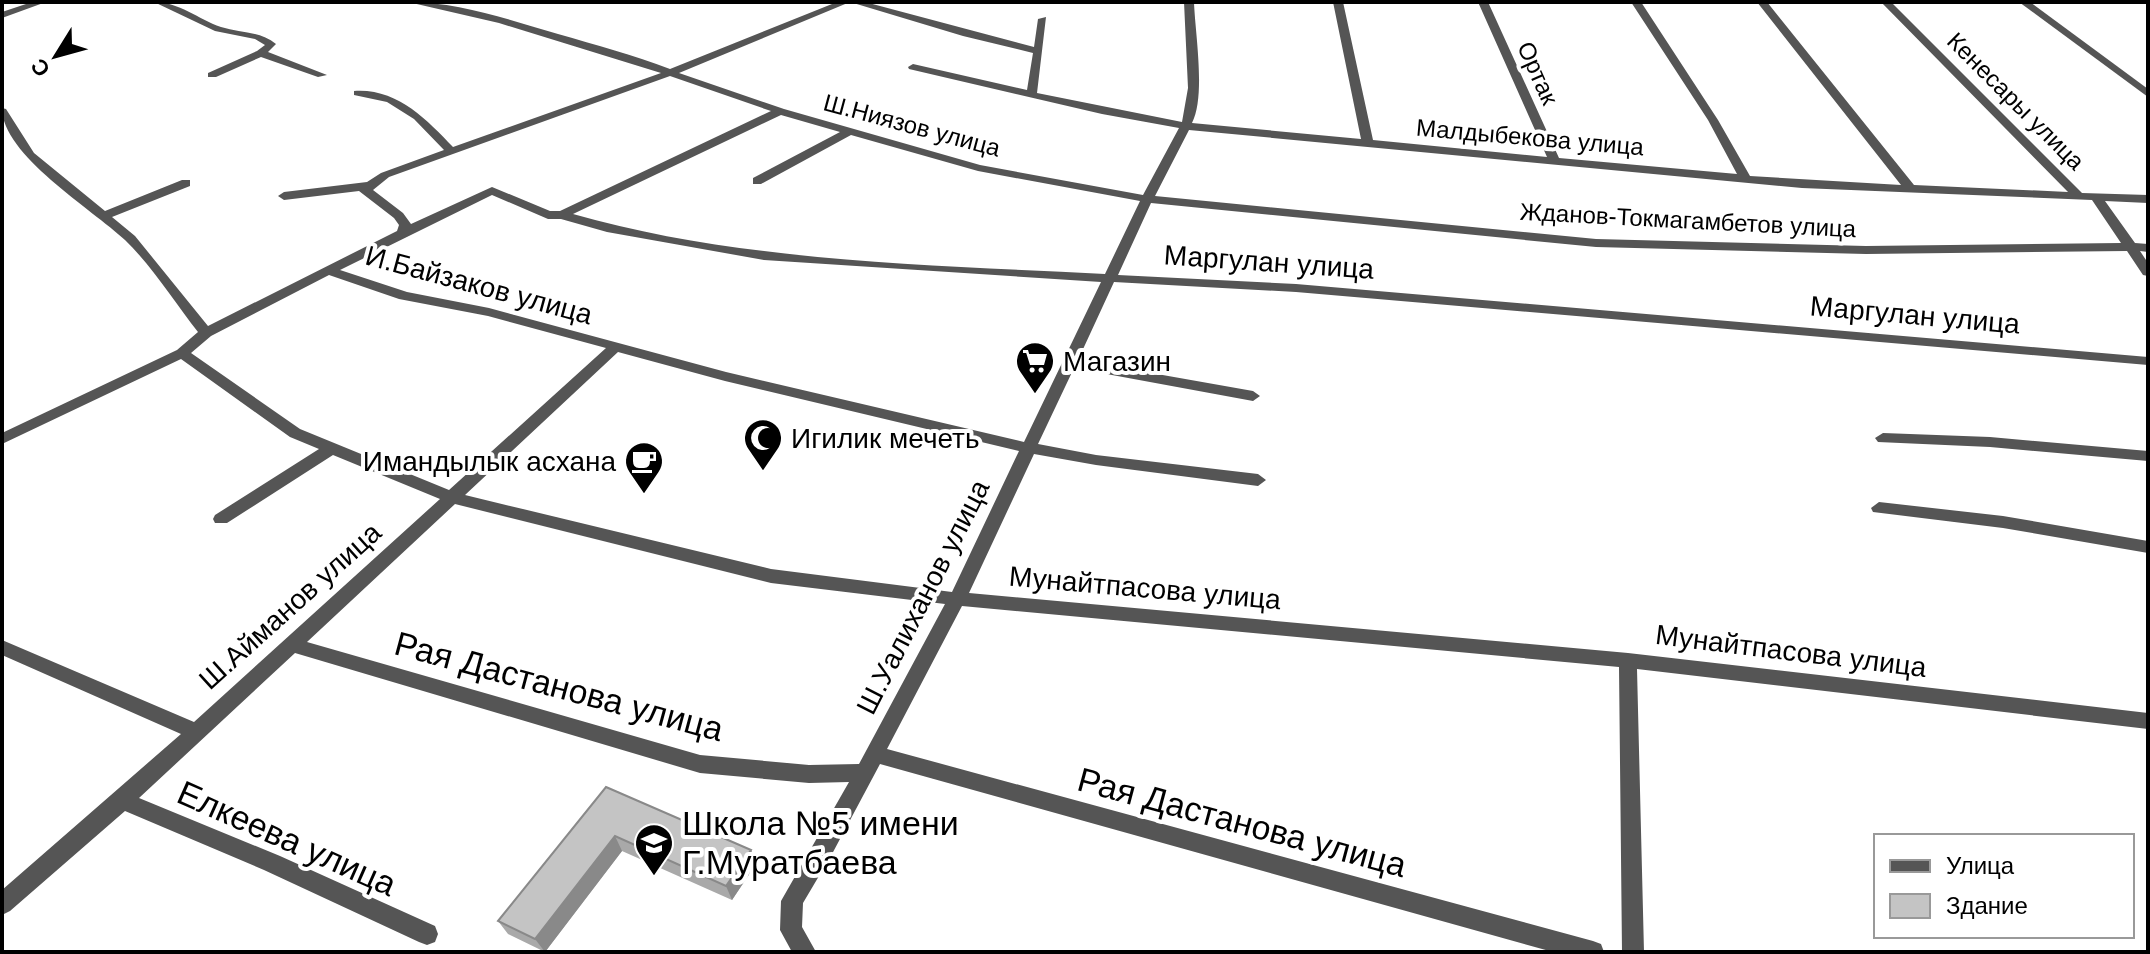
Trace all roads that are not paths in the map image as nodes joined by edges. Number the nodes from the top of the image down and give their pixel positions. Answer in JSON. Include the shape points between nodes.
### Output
{"nodes":[{"id":1,"x":41,"y":2,"type":"edge"},
{"id":2,"x":159,"y":2,"type":"edge"},
{"id":3,"x":413,"y":2,"type":"edge"},
{"id":4,"x":845,"y":2,"type":"edge"},
{"id":5,"x":855,"y":2,"type":"edge"},
{"id":6,"x":1189,"y":2,"type":"edge"},
{"id":7,"x":1338,"y":2,"type":"edge"},
{"id":8,"x":1483,"y":2,"type":"edge"},
{"id":9,"x":1636,"y":2,"type":"edge"},
{"id":10,"x":1762,"y":2,"type":"edge"},
{"id":11,"x":1886,"y":2,"type":"edge"},
{"id":12,"x":2024,"y":2,"type":"edge"},
{"id":13,"x":2,"y":15,"type":"edge"},
{"id":14,"x":1043,"y":19,"type":"dead end"},
{"id":15,"x":1037,"y":51,"type":"junction"},
{"id":16,"x":261,"y":53,"type":"junction"},
{"id":17,"x":913,"y":67,"type":"dead end"},
{"id":18,"x":670,"y":73,"type":"junction"},
{"id":19,"x":212,"y":75,"type":"dead end"},
{"id":20,"x":322,"y":75,"type":"dead end"},
{"id":21,"x":358,"y":93,"type":"dead end"},
{"id":22,"x":1032,"y":94,"type":"junction"},
{"id":23,"x":2148,"y":94,"type":"edge"},
{"id":24,"x":2,"y":111,"type":"edge"},
{"id":25,"x":780,"y":111,"type":"junction"},
{"id":26,"x":1186,"y":126,"type":"junction"},
{"id":27,"x":848,"y":132,"type":"junction"},
{"id":28,"x":1368,"y":144,"type":"junction"},
{"id":29,"x":451,"y":151,"type":"junction"},
{"id":30,"x":1555,"y":161,"type":"junction"},
{"id":31,"x":1745,"y":178,"type":"junction"},
{"id":32,"x":757,"y":181,"type":"dead end"},
{"id":33,"x":186,"y":183,"type":"dead end"},
{"id":34,"x":368,"y":186,"type":"junction"},
{"id":35,"x":1911,"y":189,"type":"junction"},
{"id":36,"x":284,"y":196,"type":"dead end"},
{"id":37,"x":2080,"y":197,"type":"junction"},
{"id":38,"x":2097,"y":198,"type":"junction"},
{"id":39,"x":1147,"y":199,"type":"junction"},
{"id":40,"x":2148,"y":199,"type":"edge"},
{"id":41,"x":562,"y":215,"type":"junction"},
{"id":42,"x":103,"y":216,"type":"junction"},
{"id":43,"x":402,"y":233,"type":"junction"},
{"id":44,"x":2132,"y":247,"type":"junction"},
{"id":45,"x":2148,"y":248,"type":"edge"},
{"id":46,"x":330,"y":271,"type":"junction"},
{"id":47,"x":2148,"y":272,"type":"edge"},
{"id":48,"x":1110,"y":278,"type":"junction"},
{"id":49,"x":206,"y":333,"type":"junction"},
{"id":50,"x":614,"y":348,"type":"junction"},
{"id":51,"x":182,"y":353,"type":"junction"},
{"id":52,"x":2148,"y":361,"type":"edge"},
{"id":53,"x":1071,"y":363,"type":"junction"},
{"id":54,"x":1253,"y":396,"type":"dead end"},
{"id":55,"x":1883,"y":438,"type":"dead end"},
{"id":56,"x":2,"y":439,"type":"edge"},
{"id":57,"x":332,"y":448,"type":"junction"},
{"id":58,"x":1029,"y":448,"type":"junction"},
{"id":59,"x":2148,"y":456,"type":"edge"},
{"id":60,"x":1258,"y":480,"type":"dead end"},
{"id":61,"x":451,"y":497,"type":"junction"},
{"id":62,"x":1879,"y":508,"type":"dead end"},
{"id":63,"x":221,"y":519,"type":"dead end"},
{"id":64,"x":2148,"y":547,"type":"edge"},
{"id":65,"x":957,"y":599,"type":"junction"},
{"id":66,"x":290,"y":644,"type":"junction"},
{"id":67,"x":2,"y":647,"type":"edge"},
{"id":68,"x":1628,"y":660,"type":"junction"},
{"id":69,"x":2148,"y":721,"type":"edge"},
{"id":70,"x":195,"y":731,"type":"junction"},
{"id":71,"x":875,"y":754,"type":"junction"},
{"id":72,"x":862,"y":773,"type":"junction"},
{"id":73,"x":122,"y":800,"type":"junction"},
{"id":74,"x":2,"y":904,"type":"edge"},
{"id":75,"x":427,"y":934,"type":"dead end"},
{"id":76,"x":805,"y":952,"type":"edge"},
{"id":77,"x":1593,"y":952,"type":"edge"},
{"id":78,"x":1633,"y":952,"type":"edge"}],
"edges":[{"from":1,"to":13,"type":"street"},
{"from":2,"to":16,"type":"street","via":[[218,29],[271,44]]},
{"from":3,"to":18,"type":"street","name":"Ш.Ниязов улица","via":[[501,20]]},
{"from":4,"to":18,"type":"street"},
{"from":5,"to":15,"type":"street"},
{"from":6,"to":26,"type":"street","name":"Ш.Уалиханов улица","via":[[1193,88]]},
{"from":7,"to":28,"type":"street"},
{"from":8,"to":30,"type":"street","name":"Ортак"},
{"from":9,"to":31,"type":"street"},
{"from":10,"to":35,"type":"street"},
{"from":11,"to":37,"type":"street","name":"Кенесары улица"},
{"from":12,"to":23,"type":"street"},
{"from":14,"to":15,"type":"street"},
{"from":15,"to":22,"type":"street"},
{"from":16,"to":19,"type":"street"},
{"from":16,"to":20,"type":"street"},
{"from":17,"to":22,"type":"street","name":"Малдыбекова улица"},
{"from":18,"to":25,"type":"street","name":"Ш.Ниязов улица"},
{"from":18,"to":29,"type":"street"},
{"from":21,"to":29,"type":"street","via":[[390,99],[418,117]]},
{"from":22,"to":26,"type":"street","name":"Малдыбекова улица"},
{"from":24,"to":42,"type":"street","via":[[30,155]]},
{"from":25,"to":27,"type":"street","name":"Ш.Ниязов улица"},
{"from":25,"to":41,"type":"street"},
{"from":26,"to":28,"type":"street","name":"Малдыбекова улица"},
{"from":26,"to":39,"type":"street","name":"Ш.Уалиханов улица"},
{"from":27,"to":32,"type":"street"},
{"from":27,"to":39,"type":"street","name":"Ш.Ниязов улица","via":[[978,168]]},
{"from":28,"to":30,"type":"street","name":"Малдыбекова улица"},
{"from":29,"to":34,"type":"street"},
{"from":30,"to":31,"type":"street","name":"Малдыбекова улица"},
{"from":31,"to":35,"type":"street","name":"Малдыбекова улица"},
{"from":33,"to":42,"type":"street"},
{"from":34,"to":36,"type":"street"},
{"from":34,"to":43,"type":"street","via":[[365,190],[375,201],[399,216],[405,225]]},
{"from":35,"to":37,"type":"street","name":"Малдыбекова улица"},
{"from":37,"to":38,"type":"street","name":"Малдыбекова улица"},
{"from":38,"to":40,"type":"street","name":"Малдыбекова улица"},
{"from":38,"to":44,"type":"street","name":"Кенесары улица"},
{"from":39,"to":44,"type":"street","name":"Жданов-Токмагамбетов улица","via":[[1596,243],[1866,250]]},
{"from":39,"to":48,"type":"street","name":"Ш.Уалиханов улица"},
{"from":41,"to":43,"type":"street","name":"Маргулан улица","via":[[548,215],[492,191]]},
{"from":41,"to":48,"type":"street","name":"Маргулан улица","via":[[764,256]]},
{"from":42,"to":49,"type":"street","via":[[131,239]]},
{"from":43,"to":46,"type":"street"},
{"from":44,"to":45,"type":"street","name":"Жданов-Токмагамбетов улица"},
{"from":44,"to":47,"type":"street","name":"Кенесары улица"},
{"from":46,"to":49,"type":"street"},
{"from":46,"to":50,"type":"street","name":"И.Байзаков улица","via":[[404,296],[489,312]]},
{"from":48,"to":52,"type":"street","name":"Маргулан улица","via":[[1296,288]]},
{"from":48,"to":53,"type":"street","name":"Ш.Уалиханов улица"},
{"from":49,"to":51,"type":"street"},
{"from":50,"to":58,"type":"street","name":"И.Байзаков улица"},
{"from":50,"to":61,"type":"street","name":"Ш.Айманов улица"},
{"from":51,"to":56,"type":"street"},
{"from":51,"to":57,"type":"street","name":"Мунайтпасова улица","via":[[295,433]]},
{"from":53,"to":54,"type":"street"},
{"from":53,"to":58,"type":"street","name":"Ш.Уалиханов улица"},
{"from":55,"to":59,"type":"street"},
{"from":57,"to":61,"type":"street","name":"Мунайтпасова улица"},
{"from":57,"to":63,"type":"street"},
{"from":58,"to":60,"type":"street","name":"И.Байзаков улица"},
{"from":58,"to":65,"type":"street","name":"Ш.Уалиханов улица"},
{"from":61,"to":65,"type":"street","name":"Мунайтпасова улица","via":[[771,576]]},
{"from":61,"to":66,"type":"street","name":"Ш.Айманов улица"},
{"from":62,"to":64,"type":"street"},
{"from":65,"to":68,"type":"street","name":"Мунайтпасова улица"},
{"from":65,"to":71,"type":"street","name":"Ш.Уалиханов улица"},
{"from":66,"to":70,"type":"street","name":"Ш.Айманов улица"},
{"from":66,"to":72,"type":"street","name":"Рая Дастанова улица","via":[[700,764]]},
{"from":67,"to":70,"type":"street"},
{"from":68,"to":69,"type":"street","name":"Мунайтпасова улица"},
{"from":68,"to":78,"type":"street"},
{"from":70,"to":73,"type":"street","name":"Ш.Айманов улица"},
{"from":71,"to":72,"type":"street","name":"Ш.Уалиханов улица"},
{"from":71,"to":77,"type":"street","name":"Рая Дастанова улица"},
{"from":72,"to":76,"type":"street","name":"Ш.Уалиханов улица","via":[[792,901],[791,930]]},
{"from":73,"to":74,"type":"street","name":"Ш.Айманов улица"},
{"from":73,"to":75,"type":"street","name":"Елкеева улица"}]}
